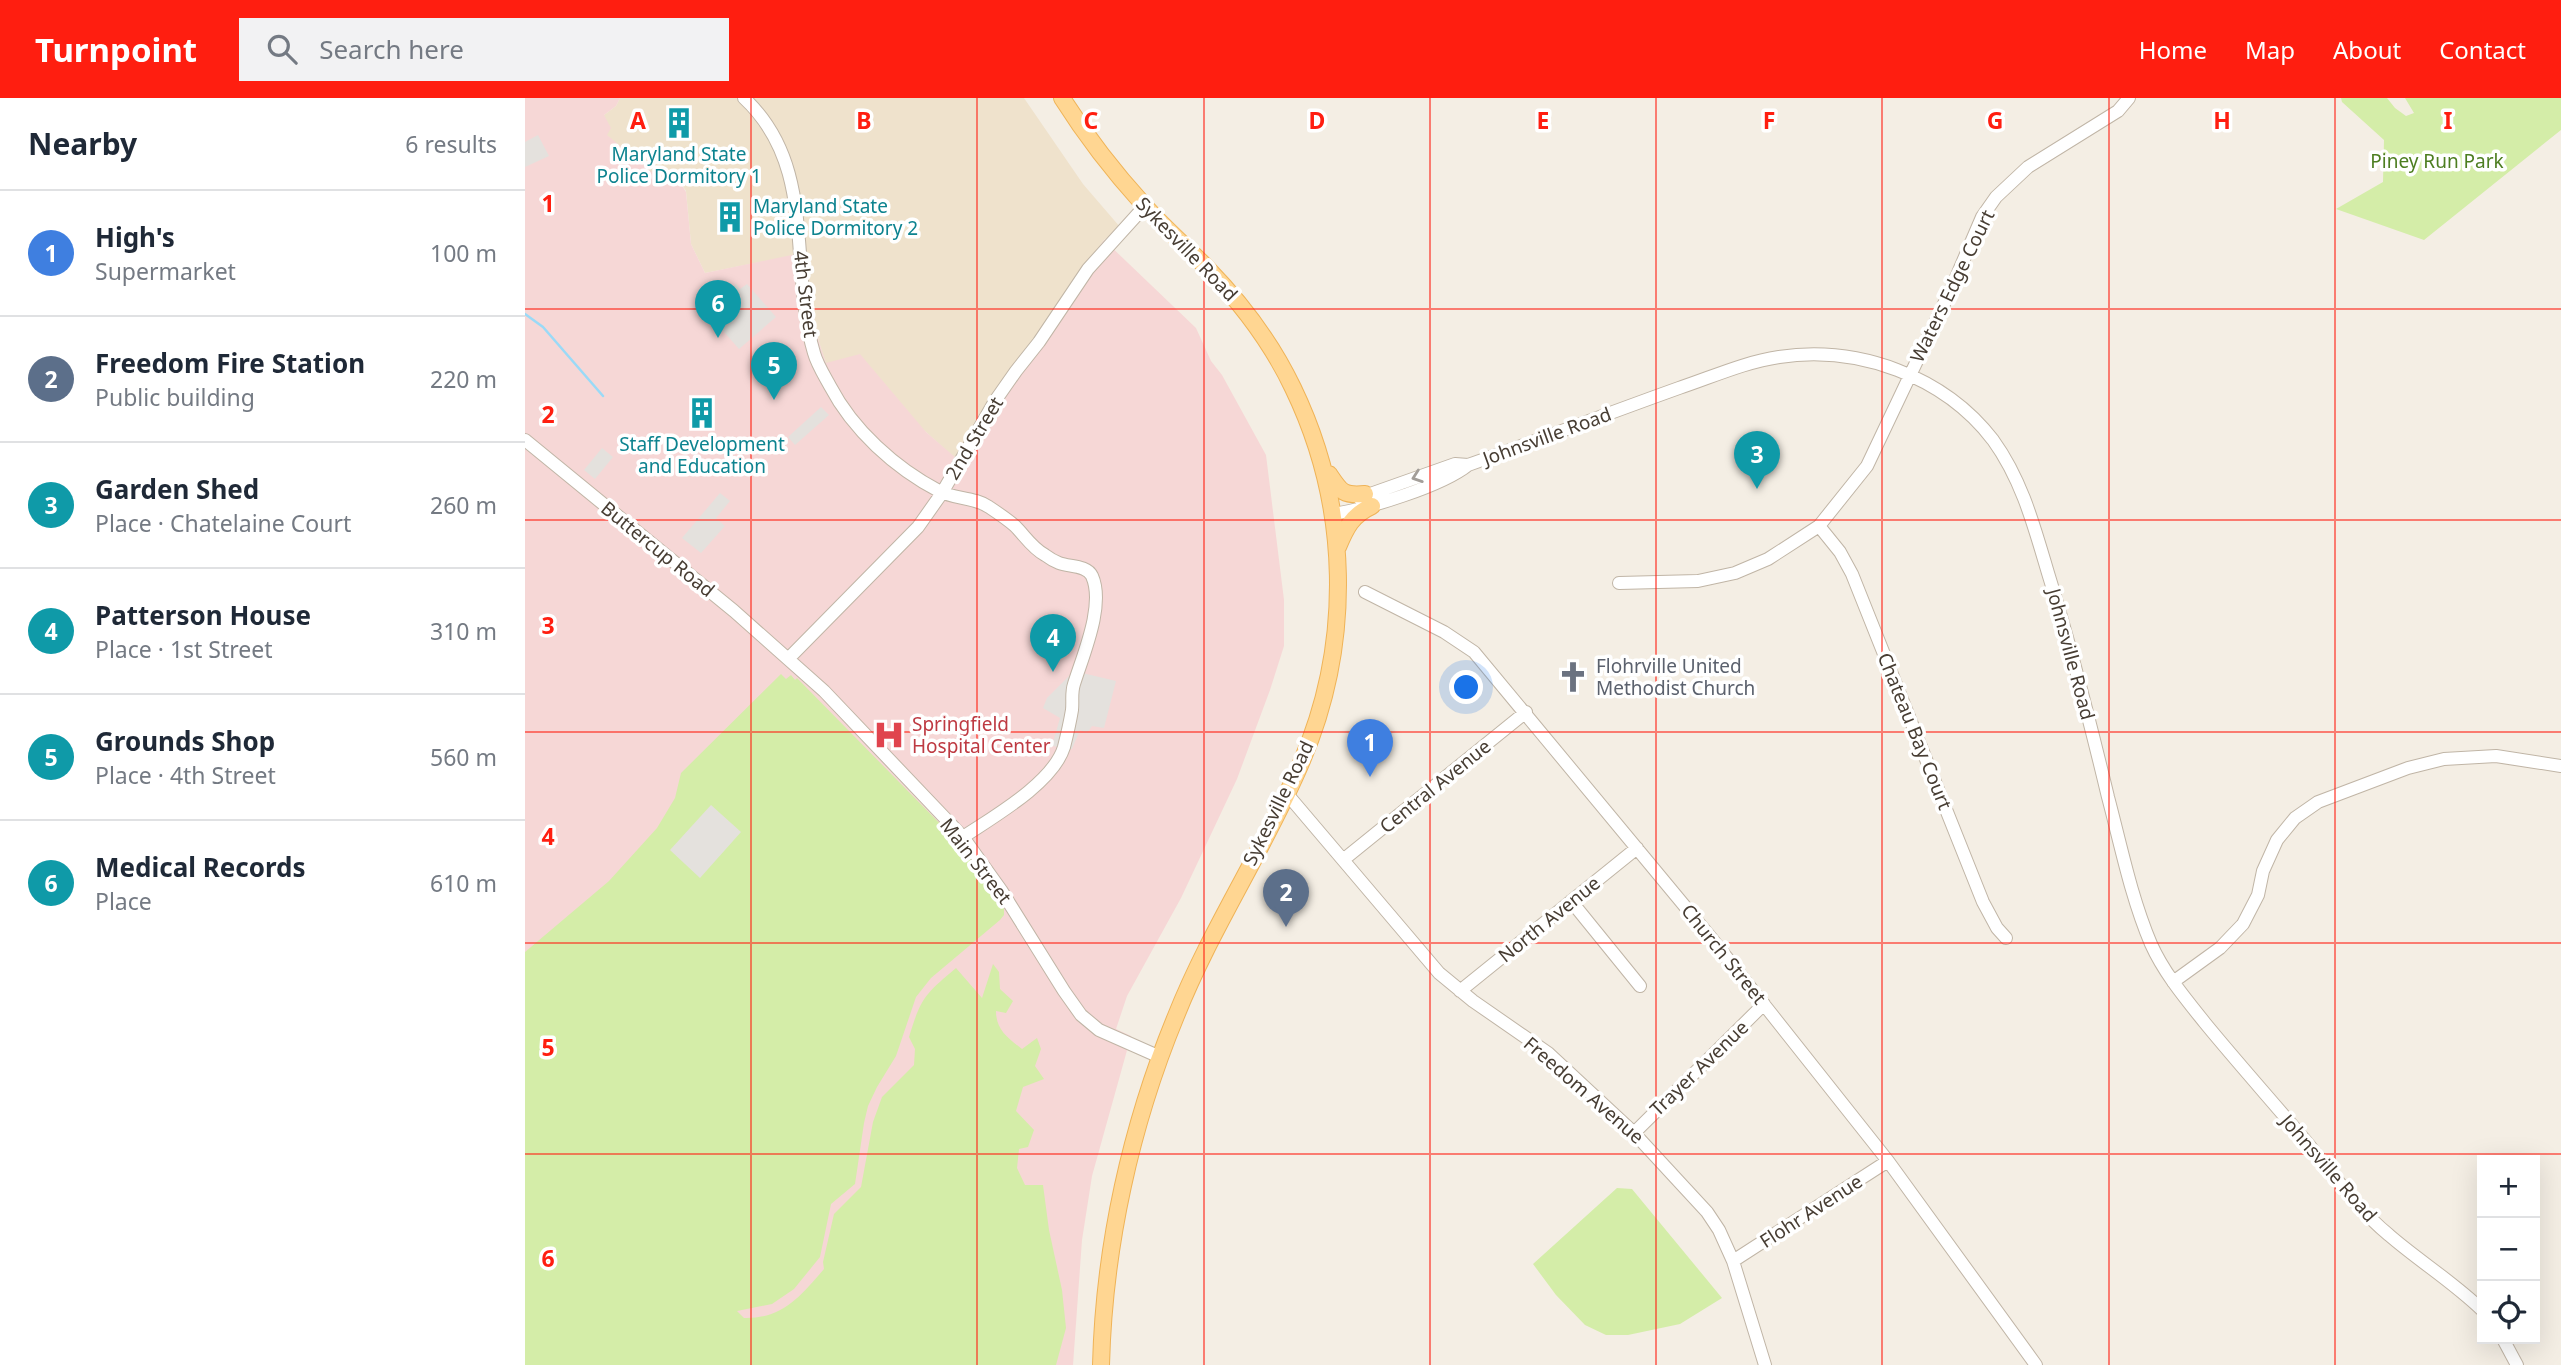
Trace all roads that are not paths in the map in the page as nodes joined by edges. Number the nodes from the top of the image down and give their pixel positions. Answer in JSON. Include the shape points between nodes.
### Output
{"nodes":[{"id":1,"x":744,"y":98,"type":"edge"},
{"id":2,"x":1062,"y":98,"type":"edge"},
{"id":3,"x":2129,"y":98,"type":"edge"},
{"id":4,"x":1145,"y":206,"type":"junction"},
{"id":5,"x":1910,"y":374,"type":"junction"},
{"id":6,"x":525,"y":440,"type":"edge"},
{"id":7,"x":1323,"y":466,"type":"junction"},
{"id":8,"x":942,"y":493,"type":"junction"},
{"id":9,"x":1369,"y":500,"type":"junction"},
{"id":10,"x":1333,"y":514,"type":"junction"},
{"id":11,"x":1819,"y":526,"type":"junction"},
{"id":12,"x":1338,"y":549,"type":"junction"},
{"id":13,"x":1619,"y":583,"type":"dead end"},
{"id":14,"x":1365,"y":592,"type":"dead end"},
{"id":15,"x":789,"y":658,"type":"junction"},
{"id":16,"x":1526,"y":712,"type":"junction"},
{"id":17,"x":2561,"y":766,"type":"edge"},
{"id":18,"x":1287,"y":794,"type":"junction"},
{"id":19,"x":963,"y":837,"type":"junction"},
{"id":20,"x":1637,"y":848,"type":"junction"},
{"id":21,"x":1343,"y":860,"type":"junction"},
{"id":22,"x":1570,"y":901,"type":"junction"},
{"id":23,"x":2006,"y":938,"type":"dead end"},
{"id":24,"x":2173,"y":982,"type":"junction"},
{"id":25,"x":1640,"y":986,"type":"dead end"},
{"id":26,"x":1460,"y":991,"type":"junction"},
{"id":27,"x":1764,"y":1004,"type":"junction"},
{"id":28,"x":1160,"y":1057,"type":"junction"},
{"id":29,"x":1634,"y":1133,"type":"junction"},
{"id":30,"x":1888,"y":1160,"type":"junction"},
{"id":31,"x":1733,"y":1261,"type":"junction"},
{"id":32,"x":2477,"y":1305,"type":"edge"},
{"id":33,"x":2506,"y":1344,"type":"edge"},
{"id":34,"x":1101,"y":1365,"type":"edge"},
{"id":35,"x":1765,"y":1365,"type":"edge"},
{"id":36,"x":2036,"y":1365,"type":"edge"},
{"id":37,"x":2517,"y":1365,"type":"edge"}],
"edges":[{"from":1,"to":8,"type":"street","name":"4th Street","via":[[770,130],[794,189],[806,314],[820,367],[837,399],[864,433],[896,463]]},
{"from":2,"to":4,"type":"main road","name":"Sykesville Road","via":[[1092,143]]},
{"from":3,"to":5,"type":"street","name":"Waters Edge Court","via":[[2118,111],[2028,167],[1996,197]]},
{"from":4,"to":7,"type":"main road","name":"Sykesville Road","via":[[1209,269],[1257,327],[1281,363]]},
{"from":4,"to":8,"type":"street","name":"2nd Street","via":[[1089,268],[995,401]]},
{"from":5,"to":9,"type":"street","name":"Johnsville Road","via":[[1834,355],[1775,358],[1673,390],[1468,465],[1449,477]]},
{"from":5,"to":11,"type":"street","name":"Waters Edge Court","via":[[1867,466]]},
{"from":5,"to":24,"type":"street","name":"Johnsville Road","via":[[1970,416],[1992,439],[2020,485],[2059,608],[2139,911],[2150,943]]},
{"from":6,"to":15,"type":"street","name":"Buttercup Road"},
{"from":7,"to":9,"type":"main road","via":[[1344,493]]},
{"from":7,"to":10,"type":"main road","name":"Sykesville Road"},
{"from":8,"to":15,"type":"street","name":"2nd Street","via":[[894,553]]},
{"from":8,"to":19,"type":"street","name":"4th Street","via":[[986,505],[1038,551],[1059,564],[1086,570],[1097,598],[1072,690],[1063,749],[1043,778]]},
{"from":9,"to":10,"type":"street","name":"Johnsville Road"},
{"from":9,"to":12,"type":"main road","via":[[1346,527]]},
{"from":10,"to":12,"type":"main road","name":"Sykesville Road"},
{"from":11,"to":13,"type":"street","name":"Waters Edge Court","via":[[1768,559],[1735,573],[1698,581]]},
{"from":11,"to":23,"type":"street","name":"Chateau Bay Court","via":[[1852,574],[1983,902]]},
{"from":12,"to":18,"type":"main road","name":"Sykesville Road","via":[[1337,626],[1329,673],[1314,727]]},
{"from":14,"to":16,"type":"street","name":"Church Street","via":[[1466,645]]},
{"from":15,"to":19,"type":"street","name":"Main Street"},
{"from":16,"to":20,"type":"street","name":"Church Street"},
{"from":16,"to":21,"type":"street","name":"Central Avenue"},
{"from":17,"to":24,"type":"street","via":[[2496,756],[2444,759],[2318,802],[2295,818],[2277,840],[2243,924],[2220,948]]},
{"from":18,"to":21,"type":"street","name":"Freedom Avenue"},
{"from":18,"to":28,"type":"main road","name":"Sykesville Road","via":[[1215,929]]},
{"from":19,"to":28,"type":"street","name":"Main Street","via":[[1081,1015],[1099,1030]]},
{"from":20,"to":22,"type":"street","name":"North Avenue"},
{"from":20,"to":27,"type":"street","name":"Church Street"},
{"from":21,"to":26,"type":"street","name":"Freedom Avenue","via":[[1439,973]]},
{"from":22,"to":25,"type":"street"},
{"from":22,"to":26,"type":"street","name":"North Avenue"},
{"from":24,"to":32,"type":"street","name":"Johnsville Road","via":[[2372,1219]]},
{"from":26,"to":29,"type":"street","name":"Freedom Avenue","via":[[1548,1054]]},
{"from":27,"to":29,"type":"street","name":"Trayer Avenue"},
{"from":27,"to":30,"type":"street","name":"Church Street"},
{"from":28,"to":34,"type":"main road","name":"Sykesville Road","via":[[1121,1201],[1106,1292]]},
{"from":29,"to":31,"type":"street","name":"Freedom Avenue","via":[[1707,1212]]},
{"from":30,"to":31,"type":"street","name":"Flohr Avenue"},
{"from":30,"to":36,"type":"street","name":"Church Street"},
{"from":31,"to":35,"type":"street","name":"Freedom Avenue"},
{"from":33,"to":37,"type":"street"}]}
